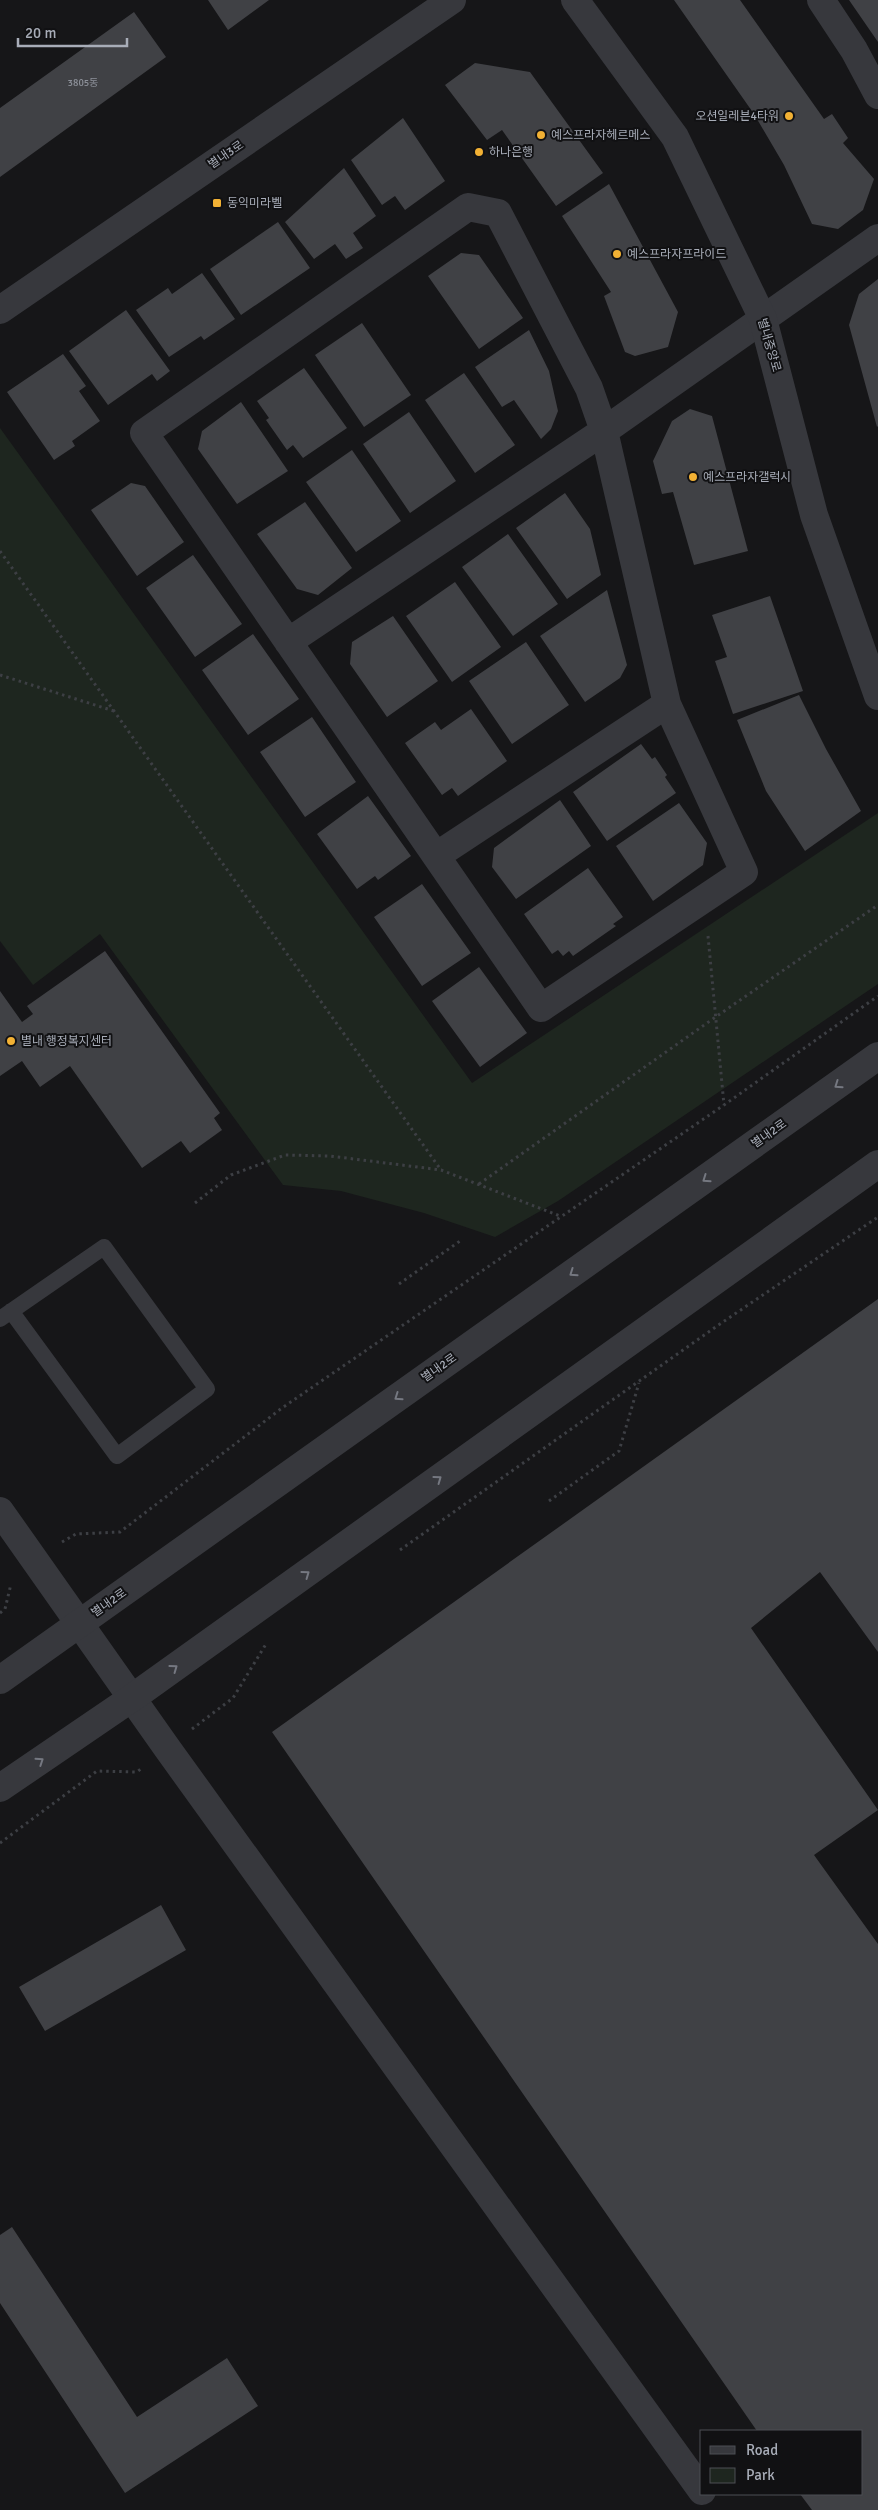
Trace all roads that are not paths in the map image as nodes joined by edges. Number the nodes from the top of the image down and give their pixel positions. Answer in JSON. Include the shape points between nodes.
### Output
{"nodes":[{"id":1,"x":452,"y":0,"type":"edge"},
{"id":2,"x":575,"y":0,"type":"edge"},
{"id":3,"x":821,"y":0,"type":"edge"},
{"id":4,"x":878,"y":95,"type":"edge"},
{"id":5,"x":878,"y":238,"type":"edge"},
{"id":6,"x":0,"y":310,"type":"edge"},
{"id":7,"x":762,"y":319,"type":"junction"},
{"id":8,"x":604,"y":431,"type":"junction"},
{"id":9,"x":288,"y":642,"type":"junction"},
{"id":10,"x":878,"y":696,"type":"edge"},
{"id":11,"x":666,"y":704,"type":"junction"},
{"id":12,"x":436,"y":856,"type":"junction"},
{"id":13,"x":878,"y":1056,"type":"edge"},
{"id":14,"x":878,"y":1164,"type":"edge"},
{"id":15,"x":6,"y":1315,"type":"edge"},
{"id":16,"x":0,"y":1511,"type":"edge"},
{"id":17,"x":79,"y":1624,"type":"junction"},
{"id":18,"x":0,"y":1680,"type":"edge"},
{"id":19,"x":132,"y":1698,"type":"junction"},
{"id":20,"x":0,"y":1788,"type":"edge"},
{"id":21,"x":700,"y":2488,"type":"edge"},
{"id":22,"x":705,"y":2495,"type":"edge"},
{"id":23,"x":715,"y":2510,"type":"edge"}],
"edges":[{"from":1,"to":6,"type":"street","name":"별내3로"},
{"from":2,"to":7,"type":"street","name":"별내중앙로","via":[[675,137]]},
{"from":3,"to":4,"type":"street","via":[[854,50]]},
{"from":5,"to":7,"type":"street"},
{"from":7,"to":8,"type":"street"},
{"from":7,"to":10,"type":"street","name":"별내중앙로","via":[[814,515]]},
{"from":8,"to":9,"type":"street"},
{"from":8,"to":9,"type":"street","via":[[590,388],[498,213],[468,207],[144,433]]},
{"from":8,"to":11,"type":"street"},
{"from":9,"to":12,"type":"street"},
{"from":11,"to":12,"type":"street"},
{"from":11,"to":12,"type":"street","via":[[744,872],[541,1008]]},
{"from":13,"to":17,"type":"street","name":"별내2로","one_way":true},
{"from":19,"to":14,"type":"street","one_way":true},
{"from":15,"to":15,"type":"lane","via":[[104,1247],[207,1389],[117,1456]]},
{"from":16,"to":17,"type":"street"},
{"from":17,"to":18,"type":"street","name":"별내2로"},
{"from":17,"to":19,"type":"street"},
{"from":20,"to":19,"type":"street","one_way":true},
{"from":19,"to":21,"type":"street"},
{"from":22,"to":23,"type":"street"}]}
